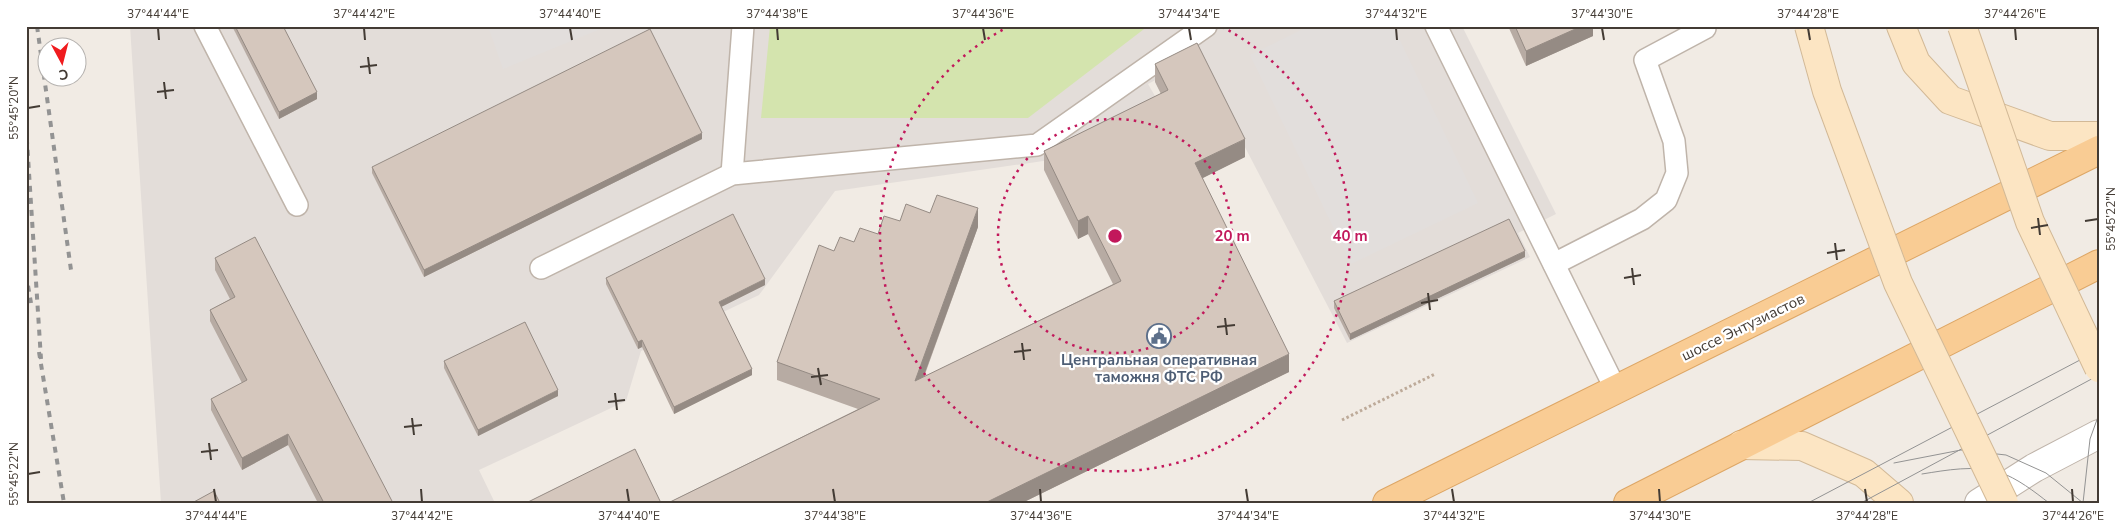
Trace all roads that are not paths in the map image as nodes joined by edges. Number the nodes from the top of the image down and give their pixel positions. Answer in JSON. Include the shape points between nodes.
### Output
{"nodes":[{"id":1,"x":205,"y":26,"type":"edge"},
{"id":2,"x":743,"y":26,"type":"edge"},
{"id":3,"x":1206,"y":26,"type":"edge"},
{"id":4,"x":1436,"y":26,"type":"edge"},
{"id":5,"x":1705,"y":26,"type":"edge"},
{"id":6,"x":1809,"y":26,"type":"edge"},
{"id":7,"x":1901,"y":26,"type":"edge"},
{"id":8,"x":1962,"y":26,"type":"edge"},
{"id":9,"x":2099,"y":136,"type":"edge"},
{"id":10,"x":2099,"y":150,"type":"edge"},
{"id":11,"x":732,"y":174,"type":"junction"},
{"id":12,"x":297,"y":205,"type":"dead end"},
{"id":13,"x":1554,"y":264,"type":"junction"},
{"id":14,"x":2099,"y":264,"type":"edge"},
{"id":15,"x":541,"y":268,"type":"dead end"},
{"id":16,"x":2099,"y":368,"type":"edge"},
{"id":17,"x":1616,"y":390,"type":"junction"},
{"id":18,"x":2099,"y":434,"type":"edge"},
{"id":19,"x":1741,"y":445,"type":"junction"},
{"id":20,"x":1387,"y":503,"type":"edge"},
{"id":21,"x":1628,"y":503,"type":"edge"},
{"id":22,"x":1899,"y":503,"type":"edge"},
{"id":23,"x":1979,"y":503,"type":"edge"},
{"id":24,"x":2004,"y":503,"type":"edge"}],
"edges":[{"from":1,"to":12,"type":"lane"},
{"from":2,"to":11,"type":"lane"},
{"from":3,"to":11,"type":"lane","via":[[1037,145]]},
{"from":4,"to":13,"type":"lane"},
{"from":5,"to":13,"type":"lane","via":[[1645,60],[1674,141],[1677,173],[1666,200],[1642,219]]},
{"from":6,"to":24,"type":"main road","bridge":true,"via":[[1827,91],[1898,283]]},
{"from":7,"to":9,"type":"main road","via":[[1916,63],[1950,100],[2050,136]]},
{"from":8,"to":16,"type":"main road","bridge":true,"via":[[2030,222]]},
{"from":10,"to":17,"type":"main road","name":"шоссе Энтузиастов"},
{"from":11,"to":15,"type":"lane"},
{"from":13,"to":17,"type":"lane"},
{"from":14,"to":19,"type":"main road"},
{"from":17,"to":20,"type":"main road","name":"шоссе Энтузиастов"},
{"from":18,"to":23,"type":"street","via":[[2034,468]]},
{"from":19,"to":21,"type":"main road"},
{"from":19,"to":22,"type":"main road","via":[[1802,446],[1864,473]]}]}
